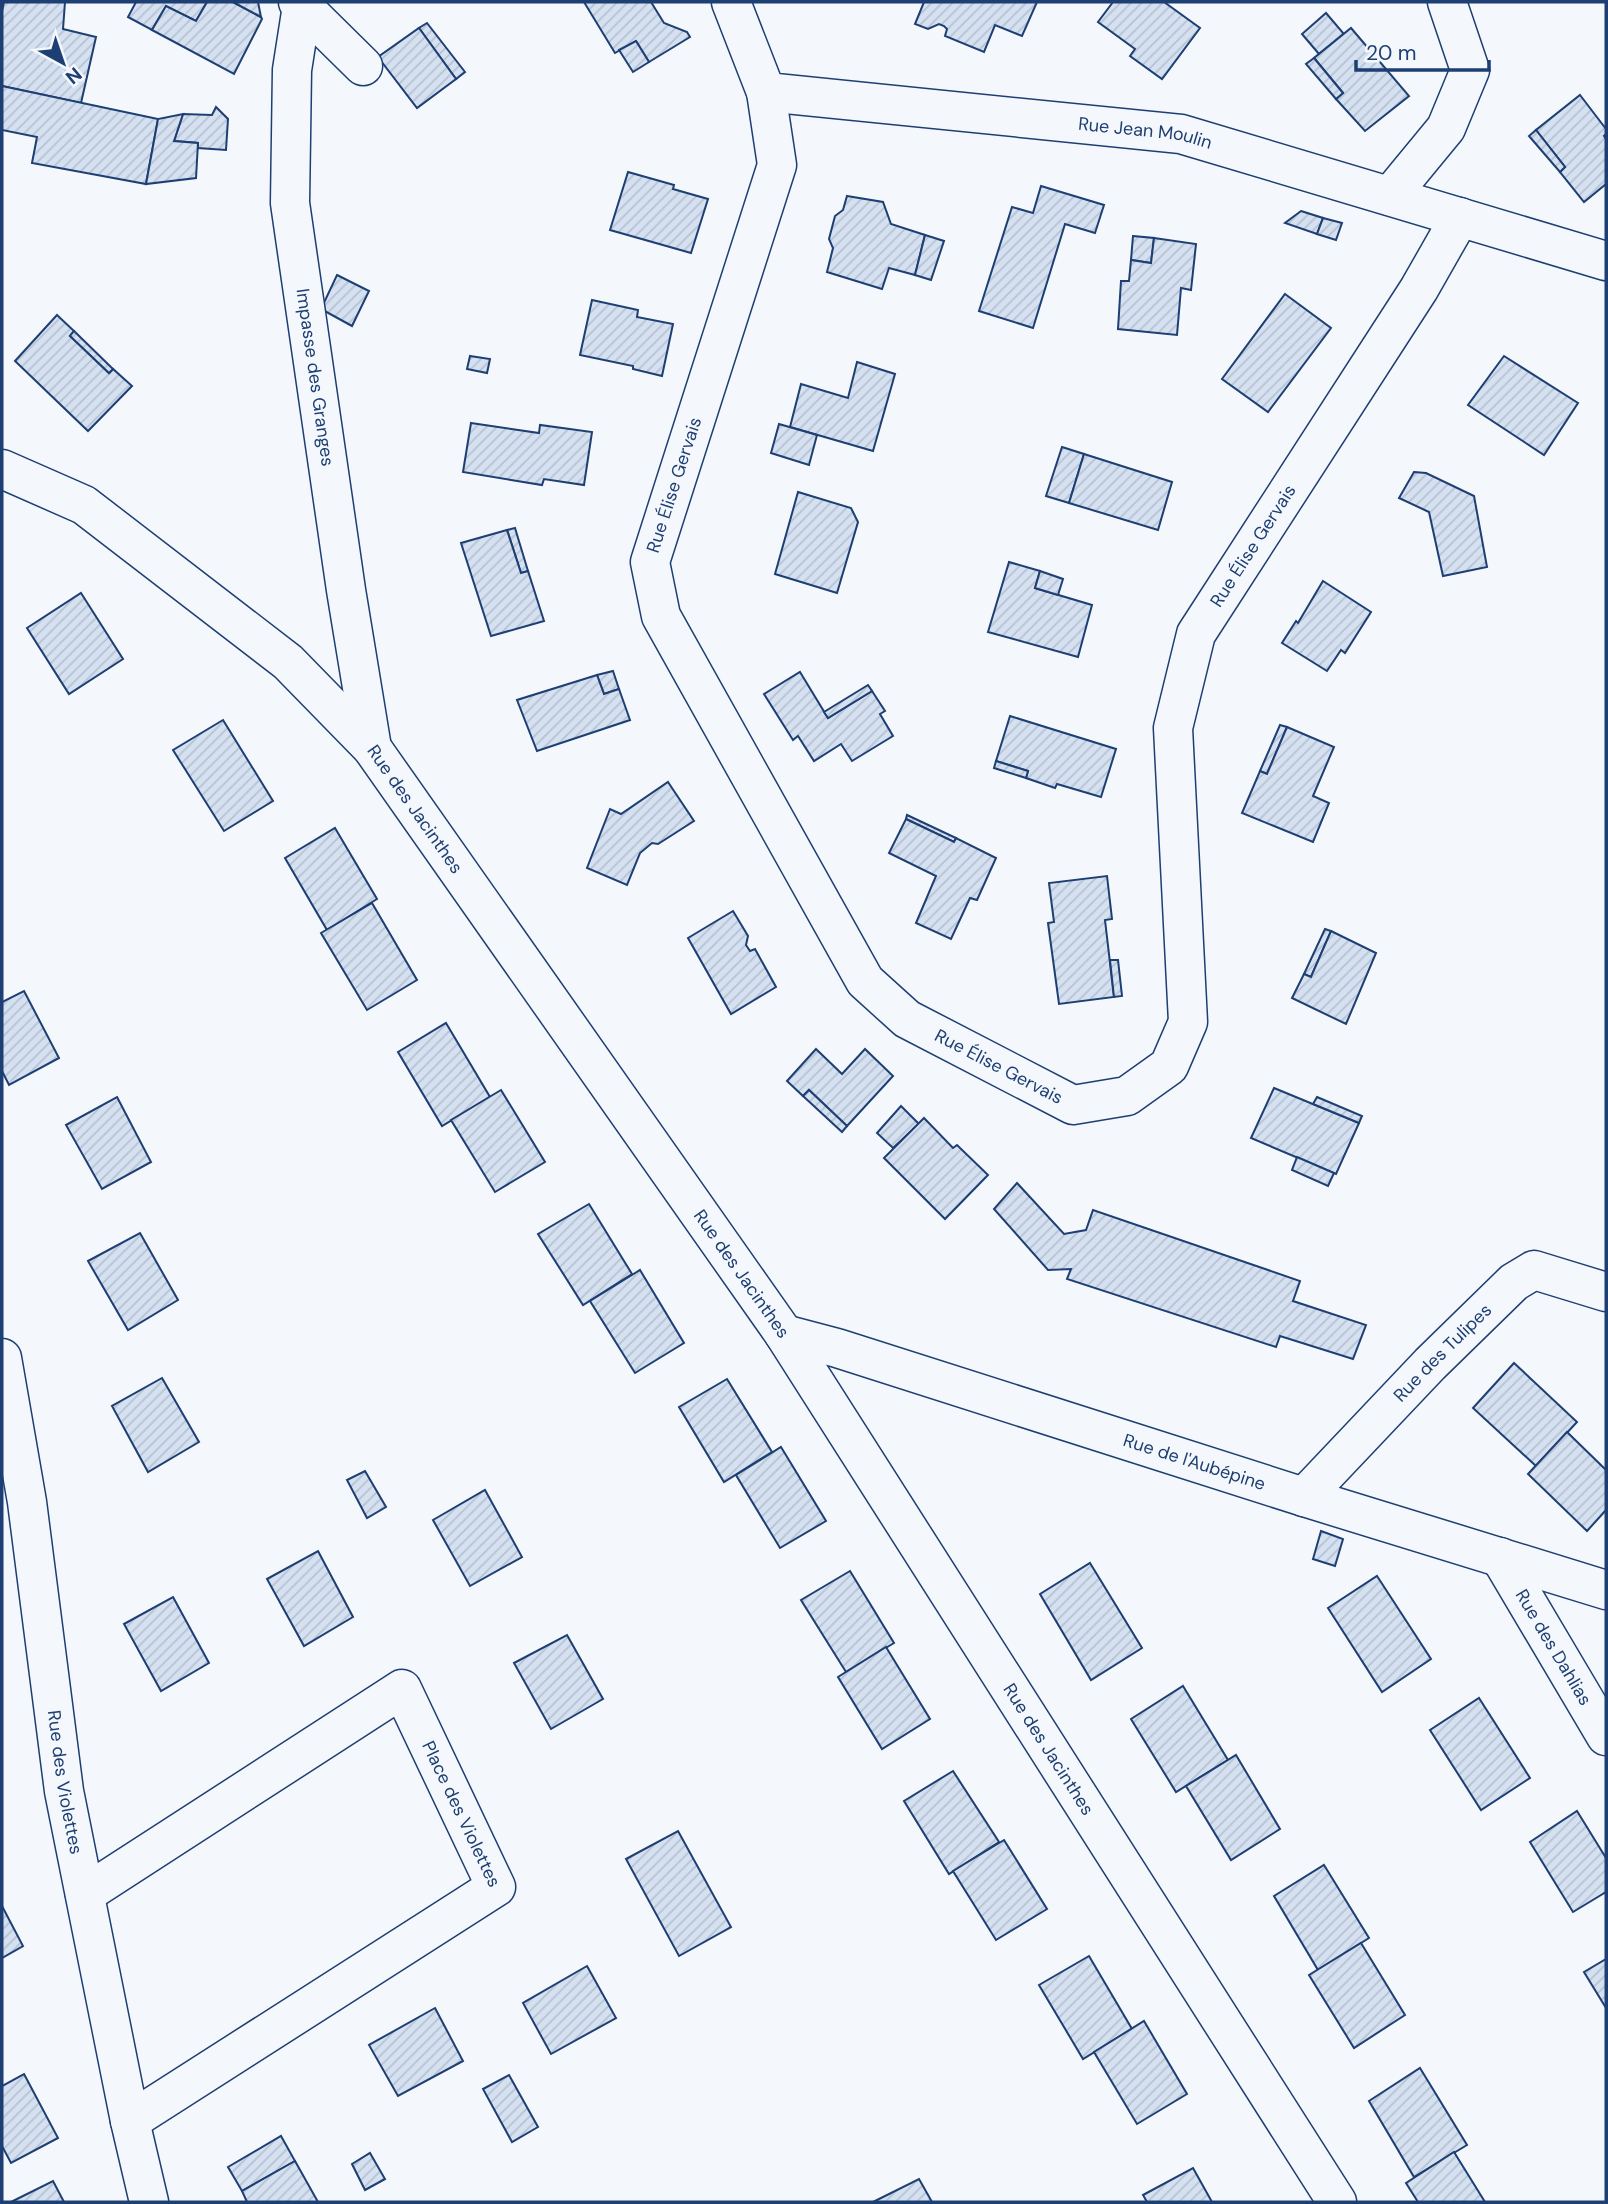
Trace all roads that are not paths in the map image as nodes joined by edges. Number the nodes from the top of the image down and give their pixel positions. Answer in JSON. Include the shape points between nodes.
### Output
{"nodes":[{"id":1,"x":731,"y":2,"type":"edge"},
{"id":2,"x":1447,"y":2,"type":"edge"},
{"id":3,"x":300,"y":4,"type":"edge"},
{"id":4,"x":363,"y":66,"type":"dead end"},
{"id":5,"x":766,"y":92,"type":"junction"},
{"id":6,"x":1390,"y":197,"type":"junction"},
{"id":7,"x":1460,"y":217,"type":"junction"},
{"id":8,"x":1606,"y":261,"type":"edge"},
{"id":9,"x":4,"y":471,"type":"edge"},
{"id":10,"x":372,"y":748,"type":"junction"},
{"id":11,"x":1606,"y":1292,"type":"edge"},
{"id":12,"x":784,"y":1334,"type":"junction"},
{"id":13,"x":2,"y":1358,"type":"edge"},
{"id":14,"x":1304,"y":1497,"type":"junction"},
{"id":15,"x":1500,"y":1557,"type":"junction"},
{"id":16,"x":1606,"y":1590,"type":"edge"},
{"id":17,"x":1606,"y":1736,"type":"edge"},
{"id":18,"x":85,"y":1894,"type":"junction"},
{"id":19,"x":130,"y":2121,"type":"junction"},
{"id":20,"x":149,"y":2202,"type":"edge"},
{"id":21,"x":1337,"y":2202,"type":"edge"}],
"edges":[{"from":1,"to":5,"type":"street"},
{"from":2,"to":6,"type":"street","via":[[1470,70],[1446,128]]},
{"from":3,"to":4,"type":"street","name":"Impasse des Granges"},
{"from":3,"to":10,"type":"street","name":"Impasse des Granges","via":[[292,70],[290,202]]},
{"from":5,"to":6,"type":"street","name":"Rue Jean Moulin","via":[[1181,134]]},
{"from":5,"to":7,"type":"street","name":"Rue Élise Gervais","via":[[776,165],[649,562],[661,616],[865,981],[907,1019],[1073,1105],[1127,1096],[1169,1066],[1188,1022],[1173,728],[1196,634],[1419,289]]},
{"from":6,"to":7,"type":"street","name":"Rue Jean Moulin"},
{"from":7,"to":8,"type":"street","name":"Rue Jean Moulin"},
{"from":9,"to":10,"type":"street","name":"Rue des Jacinthes","via":[[85,505],[288,662]]},
{"from":10,"to":12,"type":"street","name":"Rue des Jacinthes"},
{"from":11,"to":14,"type":"street","name":"Rue des Tulipes","via":[[1534,1270],[1514,1282]]},
{"from":12,"to":14,"type":"street","name":"Rue de l'Aubépine"},
{"from":12,"to":21,"type":"street","name":"Rue des Jacinthes"},
{"from":13,"to":18,"type":"street","name":"Rue des Violettes","via":[[27,1502],[65,1791]]},
{"from":14,"to":15,"type":"street","name":"Rue de l'Aubépine"},
{"from":15,"to":16,"type":"street","name":"Rue de l'Aubépine"},
{"from":15,"to":17,"type":"street","name":"Rue des Dahlias"},
{"from":18,"to":19,"type":"street","name":"Rue des Violettes"},
{"from":18,"to":19,"type":"street","name":"Place des Violettes","via":[[402,1689],[496,1887]]},
{"from":19,"to":20,"type":"street","name":"Rue des Violettes"}]}
